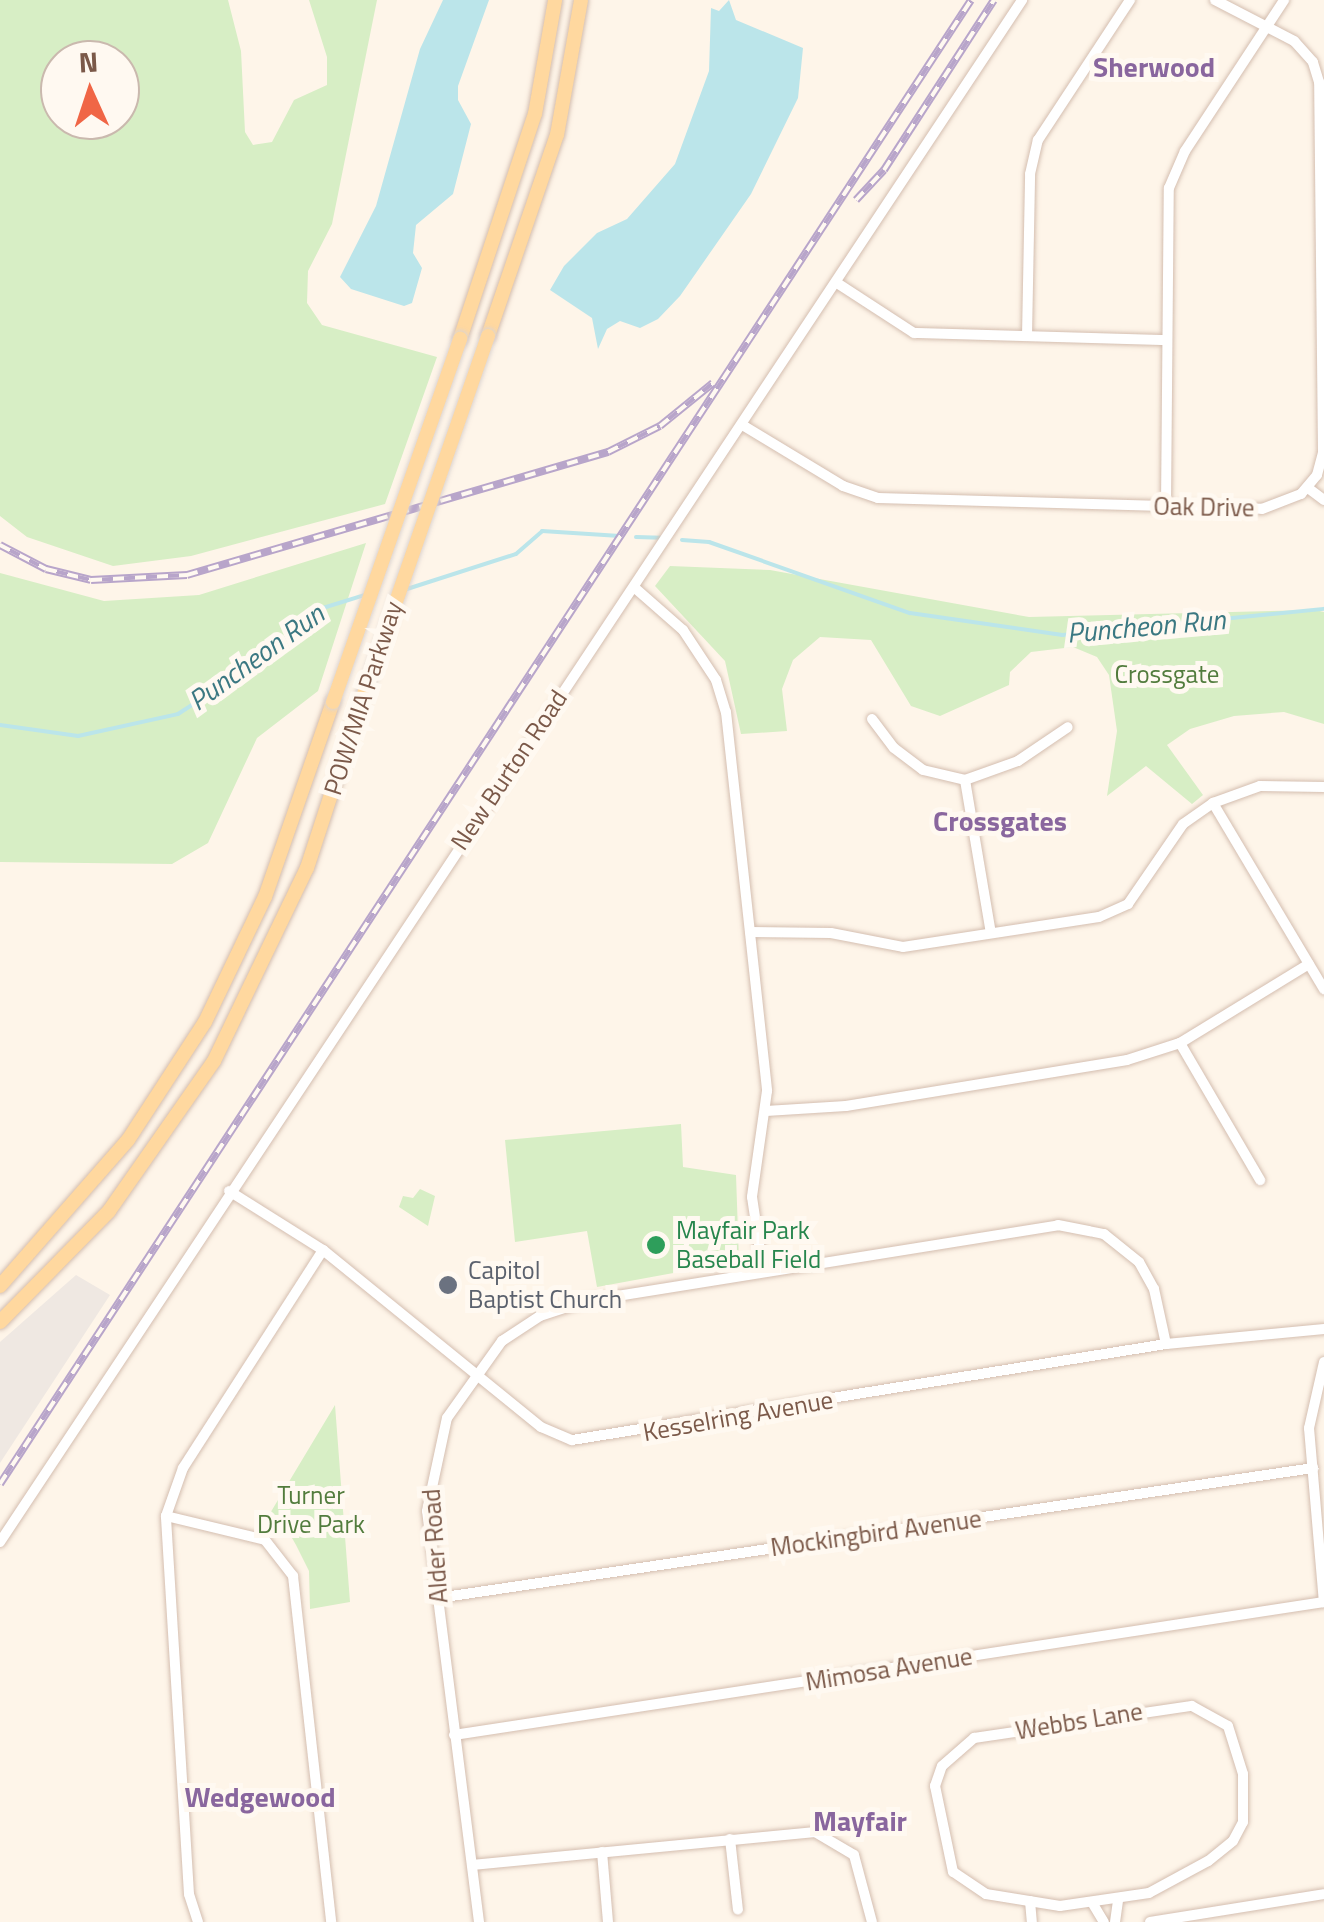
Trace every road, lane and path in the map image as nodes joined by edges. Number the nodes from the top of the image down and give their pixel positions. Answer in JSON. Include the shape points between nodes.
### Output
{"nodes":[{"id":1,"x":555,"y":0,"type":"edge"},
{"id":2,"x":581,"y":0,"type":"edge"},
{"id":3,"x":1022,"y":0,"type":"edge"},
{"id":4,"x":1130,"y":0,"type":"edge"},
{"id":5,"x":1215,"y":0,"type":"edge"},
{"id":6,"x":1284,"y":0,"type":"edge"},
{"id":7,"x":1268,"y":26,"type":"junction"},
{"id":8,"x":838,"y":283,"type":"junction"},
{"id":9,"x":1027,"y":336,"type":"junction"},
{"id":10,"x":1165,"y":340,"type":"junction"},
{"id":11,"x":744,"y":426,"type":"junction"},
{"id":12,"x":1308,"y":488,"type":"junction"},
{"id":13,"x":1324,"y":500,"type":"edge"},
{"id":14,"x":1166,"y":506,"type":"junction"},
{"id":15,"x":635,"y":588,"type":"junction"},
{"id":16,"x":872,"y":719,"type":"dead end"},
{"id":17,"x":1068,"y":727,"type":"dead end"},
{"id":18,"x":965,"y":780,"type":"junction"},
{"id":19,"x":1324,"y":788,"type":"edge"},
{"id":20,"x":1213,"y":803,"type":"junction"},
{"id":21,"x":750,"y":932,"type":"junction"},
{"id":22,"x":991,"y":934,"type":"junction"},
{"id":23,"x":1309,"y":964,"type":"junction"},
{"id":24,"x":1324,"y":989,"type":"edge"},
{"id":25,"x":1180,"y":1043,"type":"junction"},
{"id":26,"x":766,"y":1112,"type":"junction"},
{"id":27,"x":1260,"y":1180,"type":"dead end"},
{"id":28,"x":229,"y":1191,"type":"junction"},
{"id":29,"x":323,"y":1250,"type":"junction"},
{"id":30,"x":763,"y":1271,"type":"junction"},
{"id":31,"x":0,"y":1286,"type":"edge"},
{"id":32,"x":0,"y":1322,"type":"edge"},
{"id":33,"x":1324,"y":1328,"type":"edge"},
{"id":34,"x":1166,"y":1344,"type":"junction"},
{"id":35,"x":1324,"y":1362,"type":"edge"},
{"id":36,"x":475,"y":1373,"type":"junction"},
{"id":37,"x":1314,"y":1468,"type":"junction"},
{"id":38,"x":166,"y":1516,"type":"junction"},
{"id":39,"x":0,"y":1542,"type":"edge"},
{"id":40,"x":438,"y":1598,"type":"junction"},
{"id":41,"x":1324,"y":1602,"type":"edge"},
{"id":42,"x":454,"y":1735,"type":"junction"},
{"id":43,"x":730,"y":1839,"type":"junction"},
{"id":44,"x":602,"y":1852,"type":"junction"},
{"id":45,"x":472,"y":1865,"type":"junction"},
{"id":46,"x":1324,"y":1894,"type":"edge"},
{"id":47,"x":1118,"y":1900,"type":"junction"},
{"id":48,"x":1030,"y":1901,"type":"junction"},
{"id":49,"x":1093,"y":1904,"type":"junction"},
{"id":50,"x":738,"y":1910,"type":"dead end"},
{"id":51,"x":198,"y":1922,"type":"edge"},
{"id":52,"x":331,"y":1922,"type":"edge"},
{"id":53,"x":479,"y":1922,"type":"edge"},
{"id":54,"x":608,"y":1922,"type":"edge"},
{"id":55,"x":872,"y":1922,"type":"edge"},
{"id":56,"x":1032,"y":1922,"type":"edge"},
{"id":57,"x":1104,"y":1922,"type":"edge"},
{"id":58,"x":1115,"y":1922,"type":"edge"},
{"id":59,"x":1150,"y":1922,"type":"edge"}],
"edges":[{"from":1,"to":31,"type":"main road","name":"POW/MIA Parkway","bridge":true,"via":[[530,132],[265,897],[206,1022],[128,1140]]},
{"from":2,"to":32,"type":"main road","name":"POW/MIA Parkway","bridge":true,"via":[[557,136],[307,868],[214,1061],[109,1211]]},
{"from":3,"to":8,"type":"street","name":"New Burton Road"},
{"from":4,"to":9,"type":"street","via":[[1038,140],[1030,174]]},
{"from":5,"to":7,"type":"street"},
{"from":6,"to":7,"type":"street"},
{"from":7,"to":10,"type":"street","via":[[1172,174]]},
{"from":7,"to":12,"type":"street","via":[[1306,51],[1322,102],[1323,452]]},
{"from":8,"to":9,"type":"street","via":[[914,333]]},
{"from":8,"to":11,"type":"street","name":"New Burton Road"},
{"from":9,"to":10,"type":"street"},
{"from":10,"to":14,"type":"street"},
{"from":11,"to":14,"type":"street","name":"Oak Drive","via":[[869,496]]},
{"from":11,"to":15,"type":"street","name":"New Burton Road"},
{"from":12,"to":13,"type":"street"},
{"from":12,"to":14,"type":"street","name":"Oak Drive","via":[[1292,501],[1262,509]]},
{"from":15,"to":21,"type":"street","via":[[683,630],[721,695]]},
{"from":15,"to":28,"type":"street","name":"New Burton Road"},
{"from":16,"to":18,"type":"street","via":[[894,748],[924,770]]},
{"from":17,"to":18,"type":"street","via":[[1018,761]]},
{"from":18,"to":22,"type":"street"},
{"from":19,"to":20,"type":"street","via":[[1260,786]]},
{"from":20,"to":22,"type":"street","via":[[1182,824],[1128,904],[1099,917]]},
{"from":20,"to":23,"type":"street"},
{"from":21,"to":22,"type":"street","via":[[831,933],[902,947]]},
{"from":21,"to":26,"type":"street"},
{"from":23,"to":24,"type":"street"},
{"from":23,"to":25,"type":"street"},
{"from":25,"to":26,"type":"street","via":[[1002,1082]]},
{"from":25,"to":27,"type":"street"},
{"from":26,"to":30,"type":"street","via":[[752,1196]]},
{"from":28,"to":29,"type":"street","name":"Kesselring Avenue"},
{"from":28,"to":39,"type":"street","name":"New Burton Road"},
{"from":29,"to":36,"type":"street","name":"Kesselring Avenue"},
{"from":29,"to":38,"type":"street","via":[[182,1468]]},
{"from":30,"to":34,"type":"street","name":"Alder Road","via":[[1076,1226],[1104,1234],[1138,1262],[1154,1288]]},
{"from":30,"to":36,"type":"street","name":"Alder Road","via":[[562,1307],[502,1341]]},
{"from":33,"to":34,"type":"street","name":"Kesselring Avenue"},
{"from":34,"to":36,"type":"street","name":"Kesselring Avenue","via":[[585,1440],[549,1432]]},
{"from":35,"to":37,"type":"street","via":[[1310,1408]]},
{"from":36,"to":40,"type":"street","name":"Alder Road","via":[[447,1418],[429,1483]]},
{"from":37,"to":40,"type":"street","name":"Mockingbird Avenue"},
{"from":37,"to":41,"type":"street"},
{"from":38,"to":51,"type":"street","via":[[189,1894]]},
{"from":38,"to":52,"type":"street","via":[[265,1540],[293,1576]]},
{"from":40,"to":42,"type":"street","name":"Alder Road"},
{"from":41,"to":42,"type":"street","name":"Mimosa Avenue"},
{"from":42,"to":45,"type":"street","name":"Alder Road"},
{"from":43,"to":44,"type":"street"},
{"from":43,"to":50,"type":"street"},
{"from":43,"to":55,"type":"street","via":[[815,1832],[846,1844],[864,1878]]},
{"from":44,"to":45,"type":"street"},
{"from":44,"to":54,"type":"street"},
{"from":45,"to":53,"type":"street","name":"Alder Road"},
{"from":46,"to":59,"type":"street"},
{"from":47,"to":48,"type":"street","name":"Webbs Lane","via":[[1149,1894],[1208,1861],[1233,1841],[1243,1822],[1240,1750],[1228,1726],[1210,1713],[1166,1708],[1076,1720],[974,1738],[955,1752],[935,1786],[953,1872],[986,1894]]},
{"from":47,"to":49,"type":"street","name":"Webbs Lane"},
{"from":47,"to":58,"type":"street"},
{"from":48,"to":49,"type":"street","name":"Webbs Lane"},
{"from":48,"to":56,"type":"street"},
{"from":49,"to":57,"type":"street"}]}
